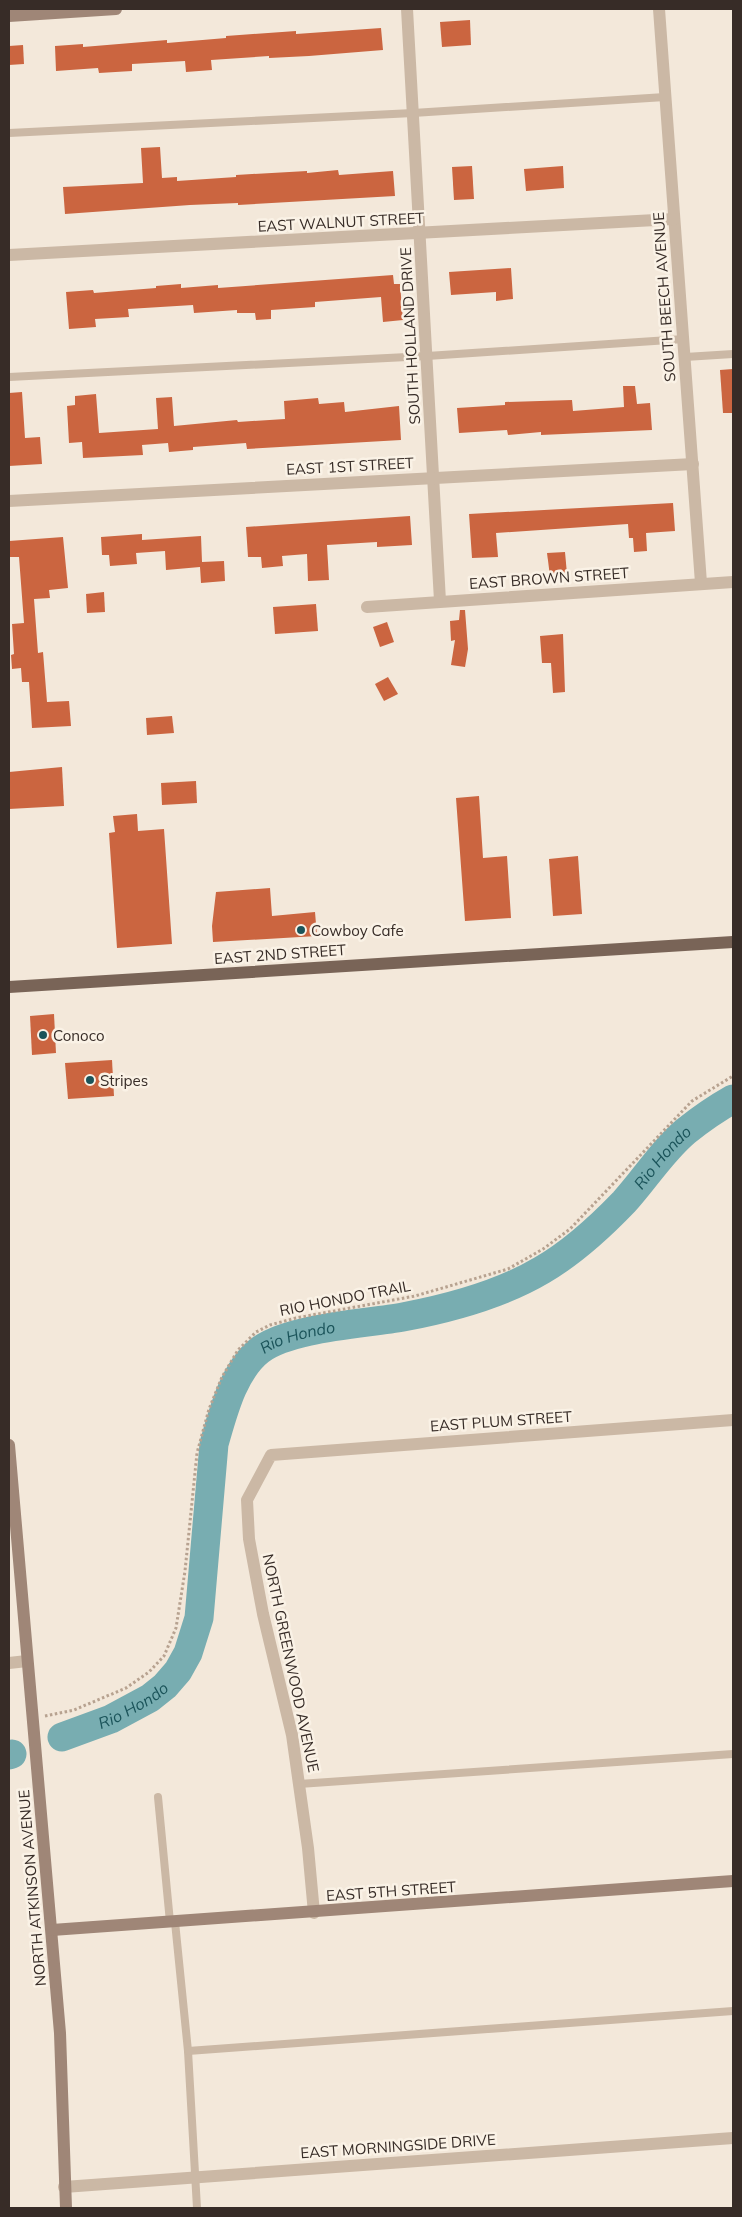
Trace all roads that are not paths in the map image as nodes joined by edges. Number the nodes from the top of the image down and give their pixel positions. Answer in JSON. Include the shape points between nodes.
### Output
{"nodes":[{"id":1,"x":116,"y":9,"type":"edge"},
{"id":2,"x":407,"y":9,"type":"edge"},
{"id":3,"x":659,"y":9,"type":"edge"},
{"id":4,"x":9,"y":16,"type":"edge"},
{"id":5,"x":665,"y":97,"type":"junction"},
{"id":6,"x":413,"y":113,"type":"junction"},
{"id":7,"x":9,"y":133,"type":"edge"},
{"id":8,"x":674,"y":219,"type":"junction"},
{"id":9,"x":420,"y":234,"type":"junction"},
{"id":10,"x":9,"y":255,"type":"edge"},
{"id":11,"x":684,"y":340,"type":"junction"},
{"id":12,"x":733,"y":354,"type":"edge"},
{"id":13,"x":427,"y":356,"type":"junction"},
{"id":14,"x":685,"y":357,"type":"junction"},
{"id":15,"x":9,"y":377,"type":"edge"},
{"id":16,"x":693,"y":464,"type":"junction"},
{"id":17,"x":434,"y":477,"type":"junction"},
{"id":18,"x":9,"y":501,"type":"edge"},
{"id":19,"x":733,"y":582,"type":"edge"},
{"id":20,"x":701,"y":584,"type":"junction"},
{"id":21,"x":440,"y":601,"type":"junction"},
{"id":22,"x":367,"y":607,"type":"dead end"},
{"id":23,"x":733,"y":942,"type":"edge"},
{"id":24,"x":9,"y":986,"type":"edge"},
{"id":25,"x":733,"y":1420,"type":"edge"},
{"id":26,"x":9,"y":1445,"type":"edge"},
{"id":27,"x":271,"y":1454,"type":"joint"},
{"id":28,"x":27,"y":1661,"type":"junction"},
{"id":29,"x":9,"y":1663,"type":"edge"},
{"id":30,"x":733,"y":1754,"type":"edge"},
{"id":31,"x":299,"y":1784,"type":"junction"},
{"id":32,"x":158,"y":1797,"type":"dead end"},
{"id":33,"x":733,"y":1881,"type":"edge"},
{"id":34,"x":314,"y":1913,"type":"junction"},
{"id":35,"x":172,"y":1922,"type":"junction"},
{"id":36,"x":52,"y":1930,"type":"junction"},
{"id":37,"x":733,"y":2011,"type":"edge"},
{"id":38,"x":188,"y":2051,"type":"junction"},
{"id":39,"x":733,"y":2138,"type":"edge"},
{"id":40,"x":195,"y":2177,"type":"junction"},
{"id":41,"x":64,"y":2187,"type":"junction"},
{"id":42,"x":66,"y":2208,"type":"edge"},
{"id":43,"x":198,"y":2208,"type":"edge"}],
"edges":[{"from":1,"to":4,"type":"street"},
{"from":2,"to":6,"type":"street","name":"SOUTH HOLLAND DRIVE"},
{"from":3,"to":5,"type":"street","name":"SOUTH BEECH AVENUE"},
{"from":5,"to":6,"type":"lane"},
{"from":5,"to":8,"type":"street","name":"SOUTH BEECH AVENUE"},
{"from":6,"to":7,"type":"lane"},
{"from":6,"to":9,"type":"street","name":"SOUTH HOLLAND DRIVE"},
{"from":8,"to":9,"type":"street","name":"EAST WALNUT STREET"},
{"from":8,"to":11,"type":"street","name":"SOUTH BEECH AVENUE"},
{"from":9,"to":10,"type":"street","name":"EAST WALNUT STREET"},
{"from":9,"to":13,"type":"street","name":"SOUTH HOLLAND DRIVE"},
{"from":11,"to":13,"type":"lane"},
{"from":11,"to":14,"type":"street","name":"SOUTH BEECH AVENUE"},
{"from":12,"to":14,"type":"lane"},
{"from":13,"to":15,"type":"lane"},
{"from":13,"to":17,"type":"street","name":"SOUTH HOLLAND DRIVE"},
{"from":14,"to":16,"type":"street","name":"SOUTH BEECH AVENUE"},
{"from":16,"to":17,"type":"street","name":"EAST 1ST STREET"},
{"from":16,"to":20,"type":"street","name":"SOUTH BEECH AVENUE"},
{"from":17,"to":18,"type":"street","name":"EAST 1ST STREET"},
{"from":17,"to":21,"type":"street","name":"SOUTH HOLLAND DRIVE"},
{"from":19,"to":20,"type":"street","name":"EAST BROWN STREET"},
{"from":20,"to":21,"type":"street","name":"EAST BROWN STREET"},
{"from":21,"to":22,"type":"street","name":"EAST BROWN STREET"},
{"from":23,"to":24,"type":"main road","name":"EAST 2ND STREET"},
{"from":25,"to":27,"type":"street","name":"EAST PLUM STREET"},
{"from":26,"to":28,"type":"street","name":"NORTH ATKINSON AVENUE"},
{"from":27,"to":31,"type":"street","name":"NORTH GREENWOOD AVENUE","via":[[247,1500],[249,1539],[292,1735]]},
{"from":28,"to":29,"type":"street"},
{"from":28,"to":36,"type":"street","name":"NORTH ATKINSON AVENUE"},
{"from":30,"to":31,"type":"lane"},
{"from":31,"to":34,"type":"street","name":"NORTH GREENWOOD AVENUE"},
{"from":32,"to":35,"type":"lane"},
{"from":33,"to":34,"type":"street","name":"EAST 5TH STREET"},
{"from":34,"to":35,"type":"street","name":"EAST 5TH STREET"},
{"from":35,"to":36,"type":"street","name":"EAST 5TH STREET"},
{"from":35,"to":38,"type":"lane"},
{"from":36,"to":41,"type":"street","name":"NORTH ATKINSON AVENUE","via":[[62,2063]]},
{"from":37,"to":38,"type":"lane"},
{"from":38,"to":40,"type":"lane"},
{"from":39,"to":40,"type":"street","name":"EAST MORNINGSIDE DRIVE"},
{"from":40,"to":41,"type":"street","name":"EAST MORNINGSIDE DRIVE"},
{"from":40,"to":43,"type":"lane"},
{"from":41,"to":42,"type":"street","name":"NORTH ATKINSON AVENUE"}]}
